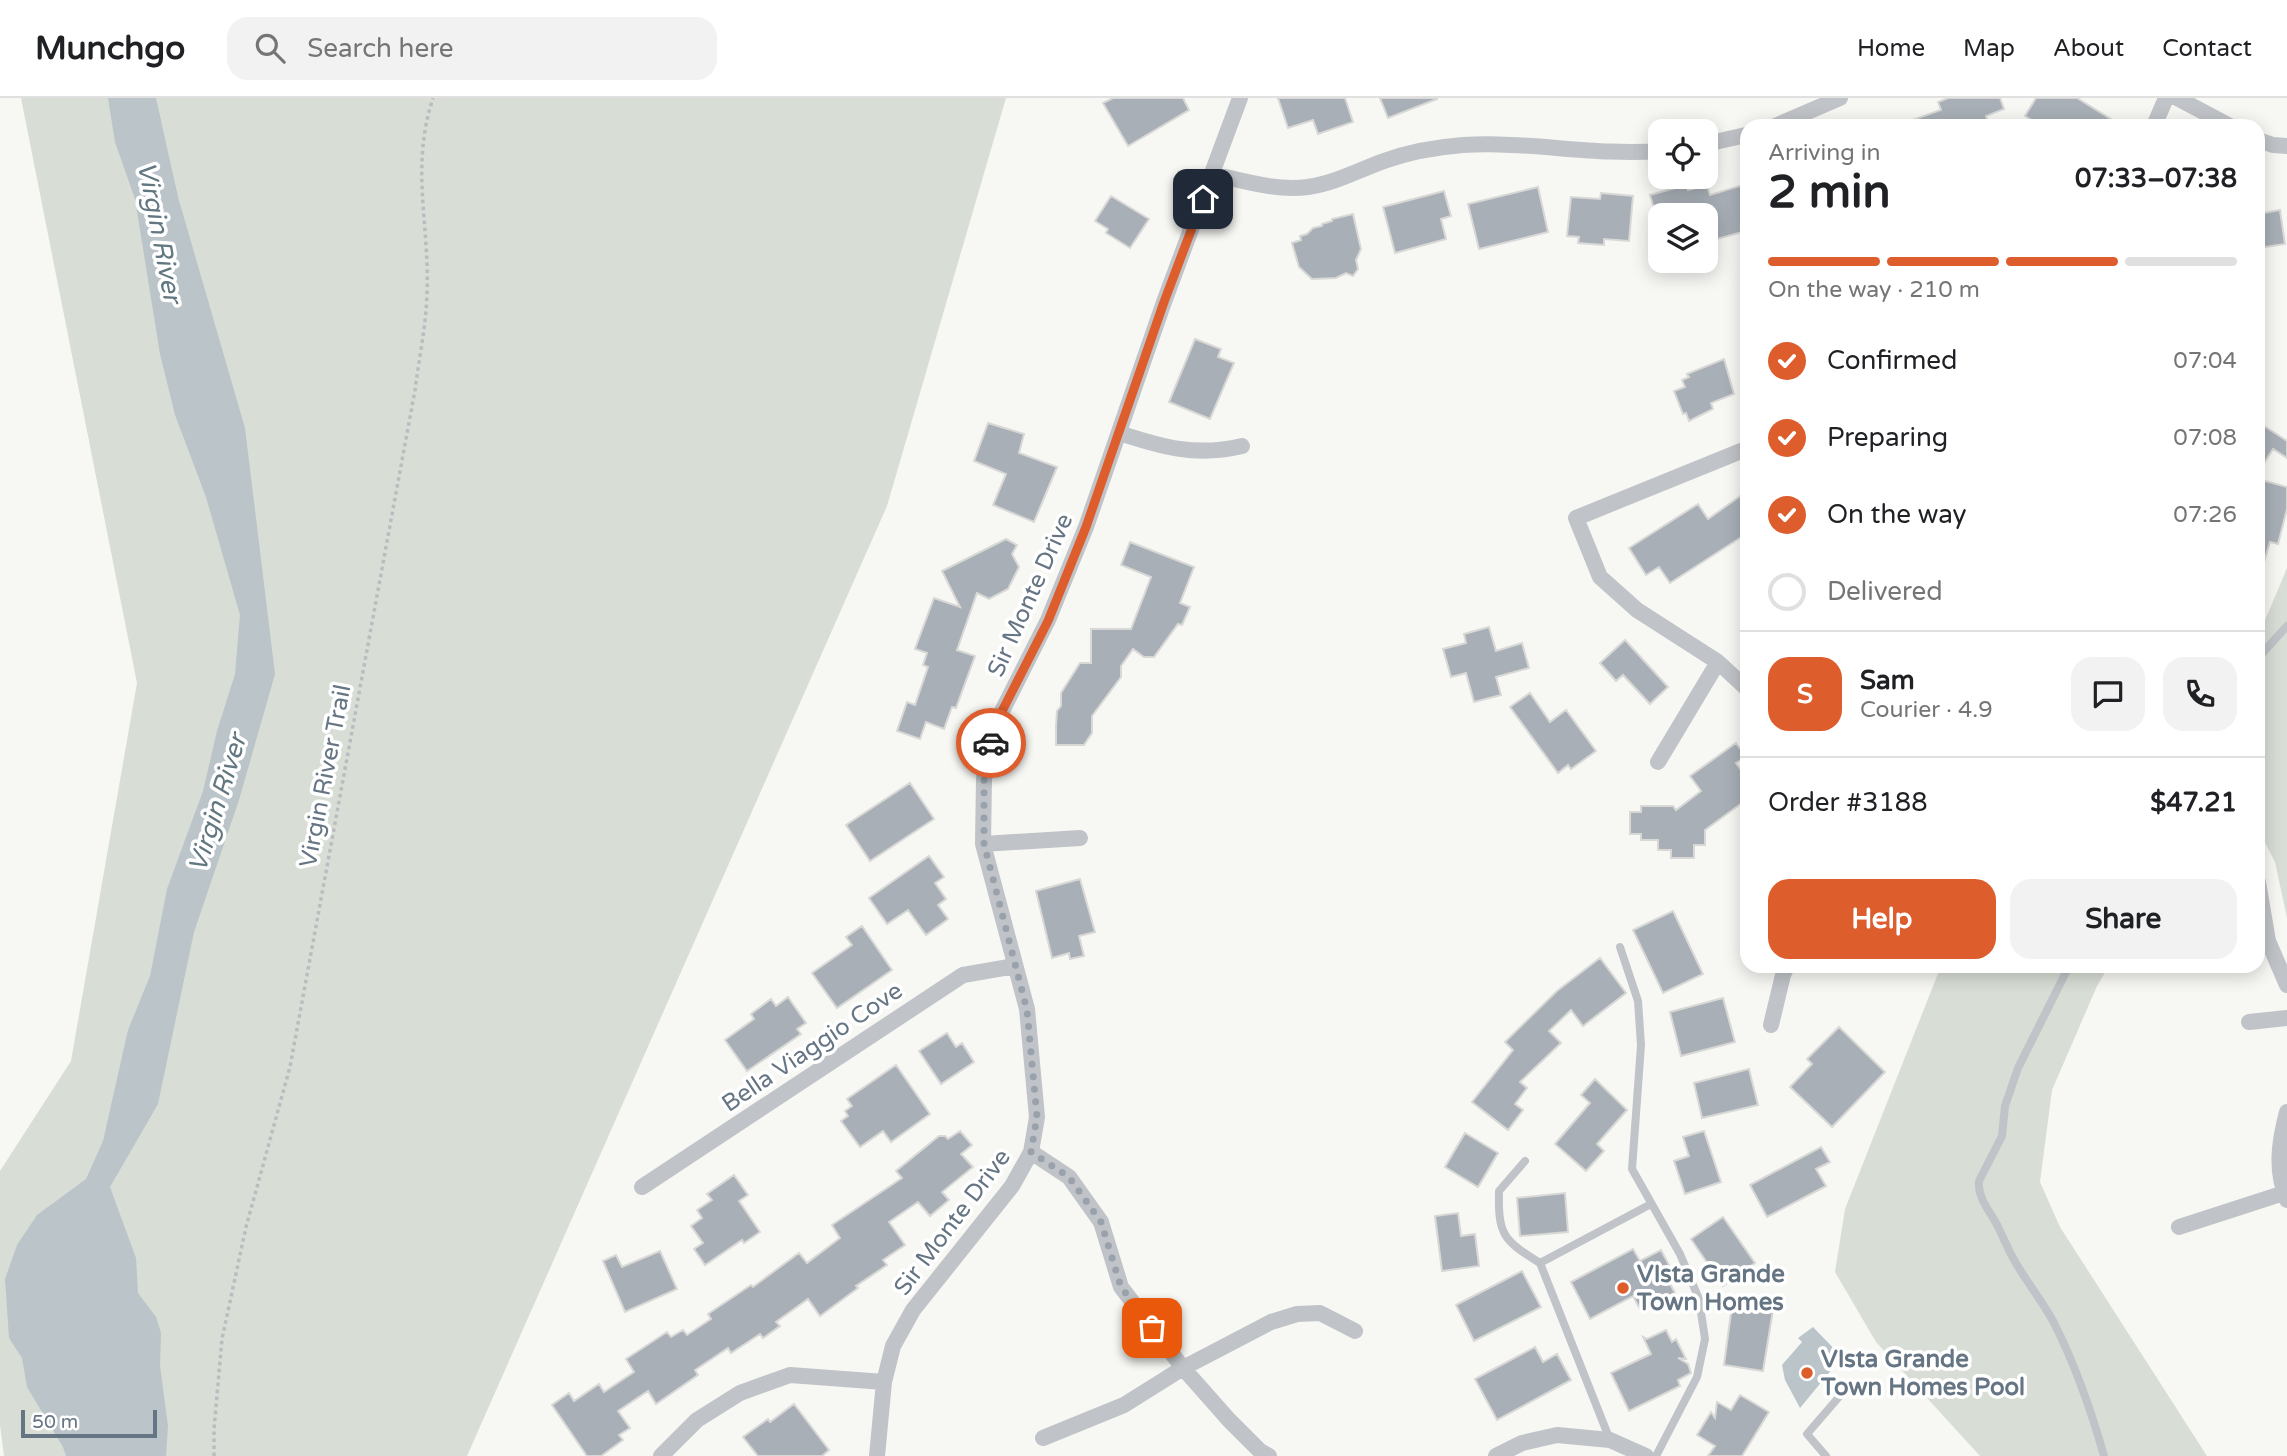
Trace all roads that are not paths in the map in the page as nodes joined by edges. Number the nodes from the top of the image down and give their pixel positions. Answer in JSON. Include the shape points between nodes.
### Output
{"nodes":[{"id":1,"x":1240,"y":98,"type":"edge"},
{"id":2,"x":1840,"y":98,"type":"edge"},
{"id":3,"x":2166,"y":98,"type":"edge"},
{"id":4,"x":2177,"y":98,"type":"edge"},
{"id":5,"x":1791,"y":119,"type":"edge"},
{"id":6,"x":2157,"y":119,"type":"edge"},
{"id":7,"x":2217,"y":119,"type":"edge"},
{"id":8,"x":1740,"y":136,"type":"edge"},
{"id":9,"x":1718,"y":141,"type":"edge"},
{"id":10,"x":2265,"y":142,"type":"edge"},
{"id":11,"x":2287,"y":146,"type":"edge"},
{"id":12,"x":1648,"y":151,"type":"edge"},
{"id":13,"x":1213,"y":174,"type":"junction"},
{"id":14,"x":1119,"y":433,"type":"junction"},
{"id":15,"x":1242,"y":446,"type":"dead end"},
{"id":16,"x":1740,"y":451,"type":"edge"},
{"id":17,"x":2287,"y":626,"type":"edge"},
{"id":18,"x":2265,"y":650,"type":"edge"},
{"id":19,"x":1718,"y":662,"type":"junction"},
{"id":20,"x":1740,"y":682,"type":"edge"},
{"id":21,"x":1658,"y":762,"type":"dead end"},
{"id":22,"x":1080,"y":838,"type":"dead end"},
{"id":23,"x":984,"y":844,"type":"junction"},
{"id":24,"x":2265,"y":924,"type":"edge"},
{"id":25,"x":1620,"y":947,"type":"dead end"},
{"id":26,"x":1014,"y":966,"type":"junction"},
{"id":27,"x":1784,"y":973,"type":"edge"},
{"id":28,"x":2066,"y":973,"type":"edge"},
{"id":29,"x":2287,"y":985,"type":"edge"},
{"id":30,"x":2287,"y":1018,"type":"edge"},
{"id":31,"x":2249,"y":1022,"type":"dead end"},
{"id":32,"x":1771,"y":1025,"type":"dead end"},
{"id":33,"x":2287,"y":1112,"type":"edge"},
{"id":34,"x":1031,"y":1152,"type":"junction"},
{"id":35,"x":1525,"y":1161,"type":"dead end"},
{"id":36,"x":642,"y":1187,"type":"dead end"},
{"id":37,"x":2286,"y":1197,"type":"edge"},
{"id":38,"x":1651,"y":1204,"type":"junction"},
{"id":39,"x":2179,"y":1227,"type":"dead end"},
{"id":40,"x":1540,"y":1263,"type":"junction"},
{"id":41,"x":1355,"y":1331,"type":"dead end"},
{"id":42,"x":1183,"y":1368,"type":"junction"},
{"id":43,"x":884,"y":1382,"type":"junction"},
{"id":44,"x":1851,"y":1383,"type":"dead end"},
{"id":45,"x":1043,"y":1438,"type":"dead end"},
{"id":46,"x":1610,"y":1440,"type":"junction"},
{"id":47,"x":1262,"y":1454,"type":"edge"},
{"id":48,"x":661,"y":1456,"type":"edge"},
{"id":49,"x":877,"y":1456,"type":"edge"},
{"id":50,"x":1496,"y":1456,"type":"edge"},
{"id":51,"x":1646,"y":1456,"type":"edge"},
{"id":52,"x":1656,"y":1456,"type":"edge"},
{"id":53,"x":1826,"y":1456,"type":"edge"},
{"id":54,"x":2104,"y":1456,"type":"edge"}],
"edges":[{"from":1,"to":13,"type":"street","name":"Sir Monte Drive"},
{"from":2,"to":5,"type":"street"},
{"from":3,"to":6,"type":"street"},
{"from":4,"to":7,"type":"street"},
{"from":8,"to":9,"type":"street"},
{"from":10,"to":11,"type":"street"},
{"from":12,"to":13,"type":"street","via":[[1462,145],[1400,156],[1324,183],[1295,188]]},
{"from":13,"to":14,"type":"street","name":"Sir Monte Drive"},
{"from":14,"to":15,"type":"street","via":[[1190,452]]},
{"from":14,"to":23,"type":"street","name":"Sir Monte Drive","via":[[1048,621],[995,725],[984,779]]},
{"from":16,"to":19,"type":"street","via":[[1576,518],[1600,577],[1637,610]]},
{"from":17,"to":18,"type":"lane"},
{"from":19,"to":20,"type":"street"},
{"from":19,"to":21,"type":"street"},
{"from":22,"to":23,"type":"street"},
{"from":23,"to":26,"type":"street","name":"Sir Monte Drive"},
{"from":24,"to":29,"type":"street"},
{"from":25,"to":38,"type":"lane","via":[[1638,1001],[1641,1045],[1632,1170]]},
{"from":26,"to":34,"type":"street","name":"Sir Monte Drive","via":[[1027,1010],[1037,1117]]},
{"from":26,"to":36,"type":"street","name":"Bella Viaggio Cove","via":[[963,975]]},
{"from":27,"to":32,"type":"street"},
{"from":28,"to":54,"type":"lane","via":[[2018,1068],[2005,1106],[2002,1136],[1978,1188],[2073,1363]]},
{"from":30,"to":31,"type":"street"},
{"from":33,"to":37,"type":"street","via":[[2278,1143]]},
{"from":34,"to":42,"type":"street","via":[[1069,1177],[1101,1222],[1121,1287]]},
{"from":34,"to":43,"type":"street","name":"Sir Monte Drive","via":[[1012,1186],[913,1310],[893,1346]]},
{"from":35,"to":40,"type":"lane","via":[[1499,1191],[1498,1223],[1513,1246]]},
{"from":37,"to":39,"type":"street"},
{"from":38,"to":40,"type":"lane"},
{"from":38,"to":52,"type":"lane","via":[[1699,1299],[1705,1339],[1697,1377]]},
{"from":40,"to":46,"type":"lane"},
{"from":41,"to":42,"type":"street","via":[[1320,1313],[1297,1314],[1271,1322]]},
{"from":42,"to":45,"type":"street","via":[[1124,1405]]},
{"from":42,"to":47,"type":"street"},
{"from":43,"to":48,"type":"street","via":[[790,1375],[740,1393],[696,1420]]},
{"from":43,"to":49,"type":"street","name":"Sir Monte Drive"},
{"from":44,"to":53,"type":"lane","via":[[1807,1434]]},
{"from":46,"to":50,"type":"street","via":[[1557,1435],[1522,1443]]},
{"from":46,"to":51,"type":"street"}]}
